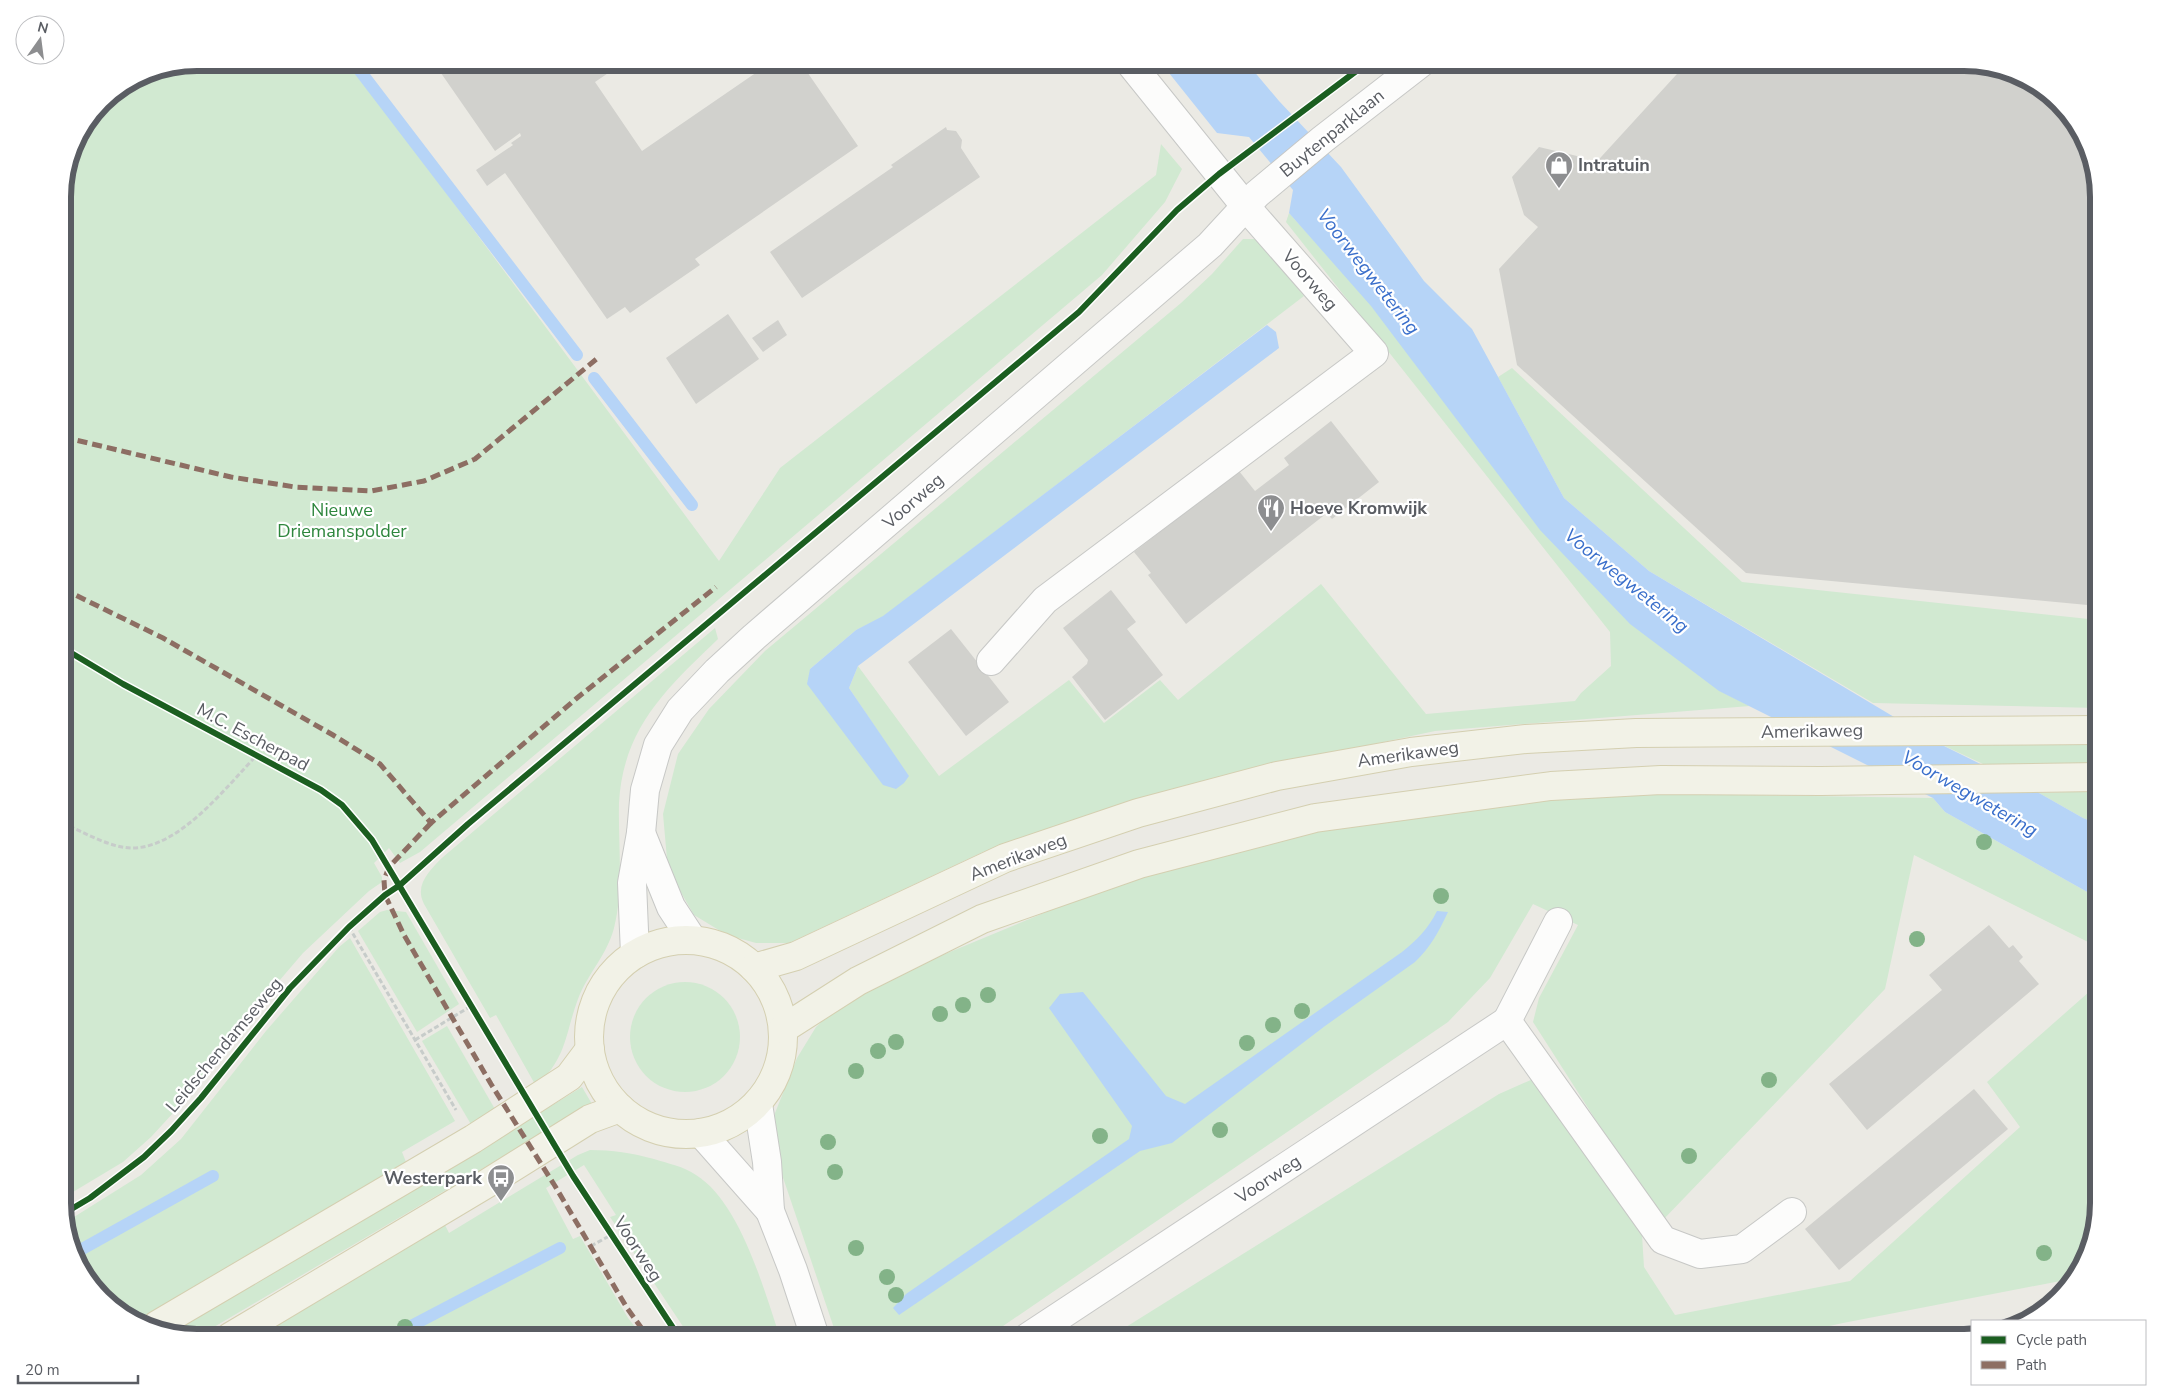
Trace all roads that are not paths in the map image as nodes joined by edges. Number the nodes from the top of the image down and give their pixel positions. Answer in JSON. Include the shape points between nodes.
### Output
{"nodes":[{"id":1,"x":1138,"y":71,"type":"edge"},
{"id":2,"x":1410,"y":71,"type":"edge"},
{"id":3,"x":1252,"y":200,"type":"junction"},
{"id":4,"x":991,"y":661,"type":"dead end"},
{"id":5,"x":2090,"y":730,"type":"edge"},
{"id":6,"x":2090,"y":777,"type":"edge"},
{"id":7,"x":641,"y":833,"type":"junction"},
{"id":8,"x":1558,"y":922,"type":"dead end"},
{"id":9,"x":692,"y":939,"type":"junction"},
{"id":10,"x":635,"y":954,"type":"junction"},
{"id":11,"x":754,"y":968,"type":"junction"},
{"id":12,"x":1508,"y":1021,"type":"junction"},
{"id":13,"x":784,"y":1028,"type":"junction"},
{"id":14,"x":590,"y":1048,"type":"junction"},
{"id":15,"x":758,"y":1104,"type":"junction"},
{"id":16,"x":620,"y":1108,"type":"junction"},
{"id":17,"x":701,"y":1133,"type":"junction"},
{"id":18,"x":770,"y":1211,"type":"junction"},
{"id":19,"x":1792,"y":1212,"type":"dead end"},
{"id":20,"x":161,"y":1323,"type":"edge"},
{"id":21,"x":245,"y":1329,"type":"edge"},
{"id":22,"x":812,"y":1329,"type":"edge"},
{"id":23,"x":1042,"y":1329,"type":"edge"}],
"edges":[{"from":1,"to":3,"type":"street","name":"Voorweg"},
{"from":2,"to":3,"type":"street","name":"Buytenparklaan"},
{"from":3,"to":4,"type":"street","name":"Voorweg","via":[[1374,353],[1045,600]]},
{"from":3,"to":7,"type":"street","name":"Voorweg","via":[[1210,245],[717,671],[680,710],[658,745],[645,790]]},
{"from":5,"to":11,"type":"main road","name":"Amerikaweg","via":[[1636,733],[1526,739],[1411,752],[1277,776],[1138,813],[1005,858],[796,956]]},
{"from":6,"to":13,"type":"main road","via":[[1661,780],[1551,786],[1316,818],[1139,864],[982,919],[858,981]]},
{"from":7,"to":9,"type":"street","name":"Voorweg","via":[[671,907]]},
{"from":7,"to":10,"type":"street","name":"Voorweg","via":[[632,883]]},
{"from":8,"to":12,"type":"street","name":"Voorweg"},
{"from":9,"to":10,"type":"main road","via":[[662,942]]},
{"from":9,"to":11,"type":"main road","via":[[726,948]]},
{"from":10,"to":14,"type":"main road","via":[[611,974],[595,1002]]},
{"from":11,"to":13,"type":"main road","via":[[774,995]]},
{"from":12,"to":19,"type":"street","via":[[1663,1240],[1700,1254],[1742,1249]]},
{"from":12,"to":23,"type":"street","name":"Voorweg"},
{"from":13,"to":15,"type":"main road","via":[[779,1069]]},
{"from":14,"to":16,"type":"main road","via":[[595,1070],[605,1091]]},
{"from":14,"to":20,"type":"main road","via":[[569,1077],[489,1129]]},
{"from":15,"to":17,"type":"main road","via":[[722,1128]]},
{"from":15,"to":18,"type":"street"},
{"from":16,"to":17,"type":"main road","via":[[658,1130],[679,1134]]},
{"from":16,"to":21,"type":"main road","via":[[590,1119]]},
{"from":17,"to":18,"type":"street"},
{"from":18,"to":22,"type":"street"}]}
